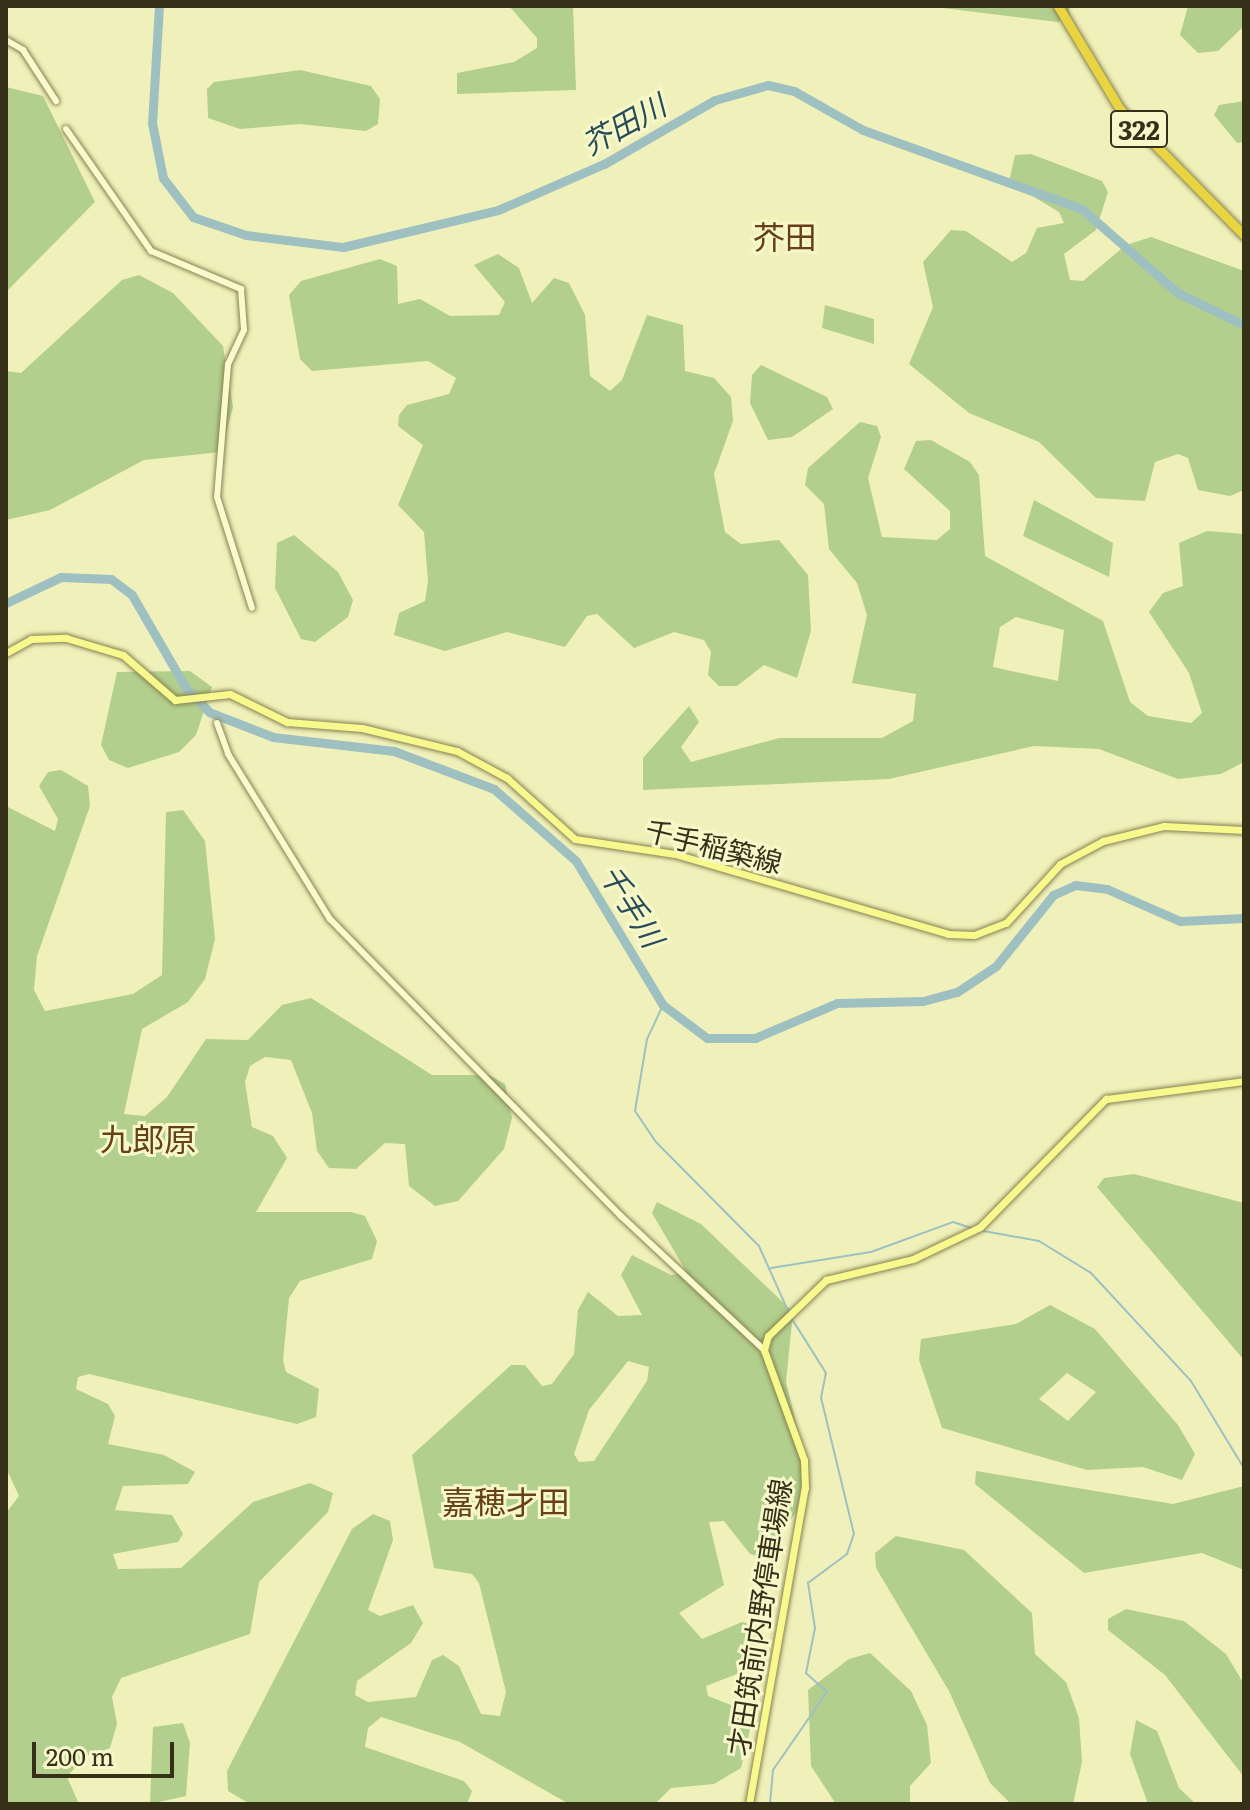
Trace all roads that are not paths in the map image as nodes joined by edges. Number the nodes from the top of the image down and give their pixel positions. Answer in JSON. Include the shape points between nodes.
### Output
{"nodes":[{"id":1,"x":1058,"y":6,"type":"edge"},
{"id":2,"x":6,"y":40,"type":"edge"},
{"id":3,"x":56,"y":101,"type":"dead end"},
{"id":4,"x":66,"y":129,"type":"dead end"},
{"id":5,"x":1244,"y":235,"type":"edge"},
{"id":6,"x":252,"y":608,"type":"dead end"},
{"id":7,"x":6,"y":653,"type":"edge"},
{"id":8,"x":217,"y":723,"type":"dead end"},
{"id":9,"x":1244,"y":830,"type":"edge"},
{"id":10,"x":1244,"y":1081,"type":"edge"},
{"id":11,"x":764,"y":1350,"type":"junction"},
{"id":12,"x":749,"y":1804,"type":"edge"}],
"edges":[{"from":1,"to":5,"type":"highway","number":"322","via":[[1120,109]]},
{"from":2,"to":3,"type":"street","via":[[23,50]]},
{"from":4,"to":6,"type":"street","via":[[151,251],[241,289],[244,330],[228,364],[217,497]]},
{"from":7,"to":9,"type":"main road","name":"千手稲築線","via":[[31,639],[66,638],[123,655],[166,696],[191,700],[230,694],[287,722],[362,728],[457,751],[507,778],[575,839],[675,854],[948,934],[1006,923],[1060,864],[1103,841],[1164,826]]},
{"from":8,"to":11,"type":"street","via":[[228,754],[330,919],[621,1216]]},
{"from":10,"to":11,"type":"main road","via":[[1106,1099],[980,1227],[913,1259],[826,1280],[776,1327]]},
{"from":11,"to":12,"type":"main road","name":"才田筑前内野停車場線","via":[[804,1460],[805,1488]]}]}
